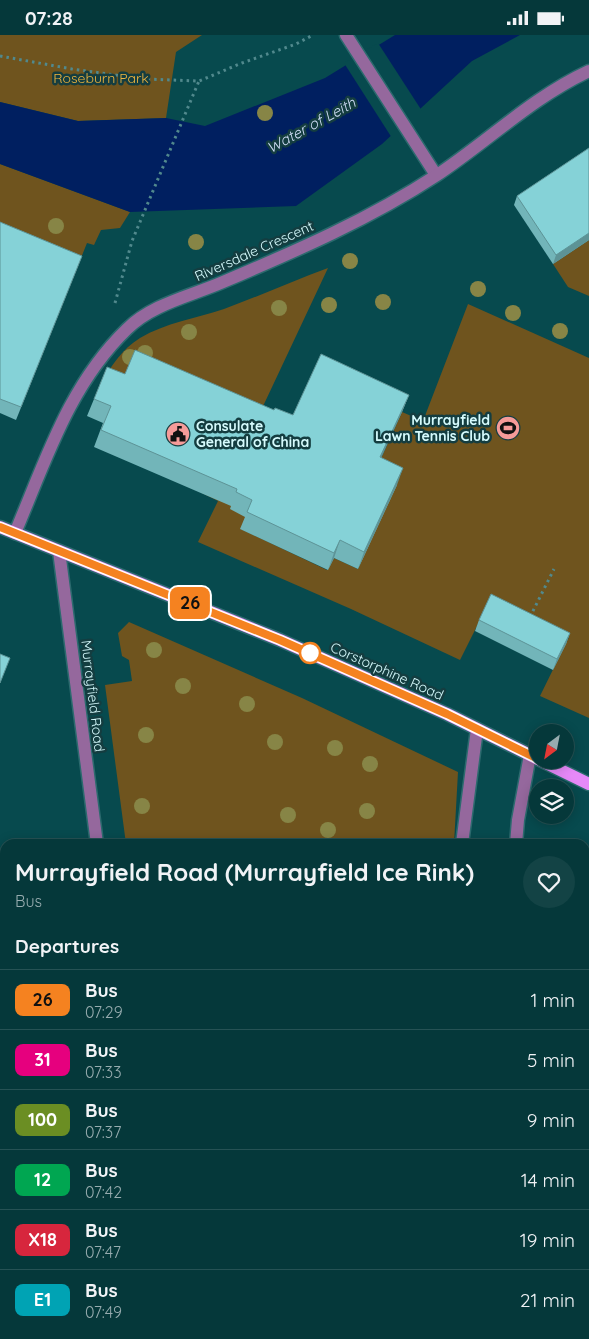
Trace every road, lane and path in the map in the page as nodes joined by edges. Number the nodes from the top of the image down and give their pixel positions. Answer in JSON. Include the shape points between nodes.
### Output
{"nodes":[{"id":1,"x":314,"y":35,"type":"edge"},
{"id":2,"x":346,"y":35,"type":"edge"},
{"id":3,"x":0,"y":56,"type":"edge"},
{"id":4,"x":589,"y":71,"type":"edge"},
{"id":5,"x":199,"y":81,"type":"junction"},
{"id":6,"x":436,"y":175,"type":"junction"},
{"id":7,"x":114,"y":307,"type":"dead end"},
{"id":8,"x":0,"y":527,"type":"edge"},
{"id":9,"x":15,"y":533,"type":"junction"},
{"id":10,"x":59,"y":551,"type":"junction"},
{"id":11,"x":554,"y":569,"type":"dead end"},
{"id":12,"x":526,"y":625,"type":"edge"},
{"id":13,"x":477,"y":729,"type":"junction"},
{"id":14,"x":529,"y":755,"type":"edge"},
{"id":15,"x":533,"y":769,"type":"edge"},
{"id":16,"x":558,"y":769,"type":"edge"},
{"id":17,"x":589,"y":784,"type":"edge"},
{"id":18,"x":96,"y":839,"type":"edge"},
{"id":19,"x":463,"y":839,"type":"edge"},
{"id":20,"x":516,"y":839,"type":"edge"}],
"edges":[{"from":1,"to":5,"type":"path"},
{"from":2,"to":6,"type":"street"},
{"from":3,"to":5,"type":"path","via":[[144,79]]},
{"from":4,"to":6,"type":"street","name":"Riversdale Crescent","via":[[554,89]]},
{"from":5,"to":7,"type":"path","via":[[132,241]]},
{"from":6,"to":9,"type":"street","name":"Riversdale Crescent","via":[[386,206],[287,255],[159,307],[128,327],[96,362],[71,402]]},
{"from":8,"to":9,"type":"main road","name":"Corstorphine Road"},
{"from":9,"to":10,"type":"main road","name":"Corstorphine Road"},
{"from":10,"to":13,"type":"main road","name":"Corstorphine Road","via":[[280,640]]},
{"from":10,"to":18,"type":"street","name":"Murrayfield Road"},
{"from":11,"to":12,"type":"path"},
{"from":13,"to":14,"type":"main road","name":"Corstorphine Road"},
{"from":13,"to":19,"type":"street"},
{"from":15,"to":20,"type":"street","via":[[518,821]]},
{"from":16,"to":17,"type":"main road","name":"Corstorphine Road"}]}
